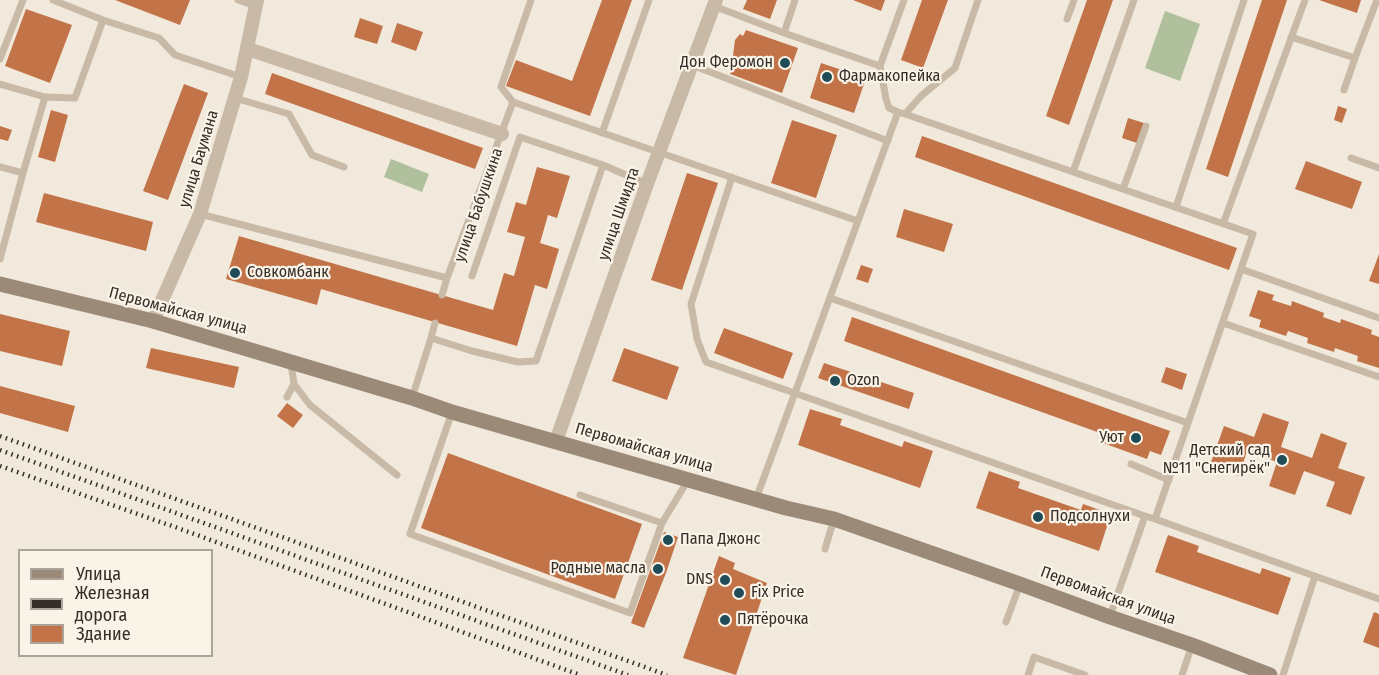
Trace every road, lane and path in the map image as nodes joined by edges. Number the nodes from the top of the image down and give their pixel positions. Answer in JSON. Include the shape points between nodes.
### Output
{"nodes":[{"id":1,"x":22,"y":0,"type":"edge"},
{"id":2,"x":53,"y":0,"type":"edge"},
{"id":3,"x":238,"y":0,"type":"edge"},
{"id":4,"x":531,"y":0,"type":"edge"},
{"id":5,"x":649,"y":0,"type":"edge"},
{"id":6,"x":795,"y":0,"type":"edge"},
{"id":7,"x":904,"y":0,"type":"edge"},
{"id":8,"x":978,"y":0,"type":"edge"},
{"id":9,"x":1074,"y":0,"type":"edge"},
{"id":10,"x":1134,"y":0,"type":"edge"},
{"id":11,"x":1244,"y":0,"type":"edge"},
{"id":12,"x":1305,"y":0,"type":"edge"},
{"id":13,"x":1377,"y":0,"type":"edge"},
{"id":14,"x":256,"y":3,"type":"edge"},
{"id":15,"x":715,"y":3,"type":"edge"},
{"id":16,"x":1067,"y":19,"type":"dead end"},
{"id":17,"x":103,"y":20,"type":"junction"},
{"id":18,"x":784,"y":33,"type":"junction"},
{"id":19,"x":1291,"y":37,"type":"junction"},
{"id":20,"x":248,"y":49,"type":"junction"},
{"id":21,"x":1355,"y":58,"type":"junction"},
{"id":22,"x":0,"y":59,"type":"edge"},
{"id":23,"x":692,"y":65,"type":"junction"},
{"id":24,"x":880,"y":66,"type":"junction"},
{"id":25,"x":241,"y":77,"type":"junction"},
{"id":26,"x":0,"y":84,"type":"edge"},
{"id":27,"x":1344,"y":90,"type":"dead end"},
{"id":28,"x":45,"y":97,"type":"junction"},
{"id":29,"x":235,"y":98,"type":"junction"},
{"id":30,"x":513,"y":102,"type":"junction"},
{"id":31,"x":902,"y":113,"type":"junction"},
{"id":32,"x":1146,"y":126,"type":"dead end"},
{"id":33,"x":602,"y":133,"type":"junction"},
{"id":34,"x":502,"y":134,"type":"junction"},
{"id":35,"x":888,"y":141,"type":"junction"},
{"id":36,"x":658,"y":152,"type":"junction"},
{"id":37,"x":1352,"y":158,"type":"dead end"},
{"id":38,"x":603,"y":165,"type":"junction"},
{"id":39,"x":344,"y":167,"type":"dead end"},
{"id":40,"x":0,"y":168,"type":"edge"},
{"id":41,"x":1379,"y":168,"type":"edge"},
{"id":42,"x":1073,"y":172,"type":"junction"},
{"id":43,"x":23,"y":173,"type":"junction"},
{"id":44,"x":732,"y":177,"type":"junction"},
{"id":45,"x":647,"y":184,"type":"junction"},
{"id":46,"x":1123,"y":189,"type":"junction"},
{"id":47,"x":1176,"y":207,"type":"junction"},
{"id":48,"x":200,"y":214,"type":"junction"},
{"id":49,"x":858,"y":221,"type":"junction"},
{"id":50,"x":1223,"y":224,"type":"junction"},
{"id":51,"x":0,"y":258,"type":"edge"},
{"id":52,"x":1242,"y":269,"type":"junction"},
{"id":53,"x":472,"y":276,"type":"dead end"},
{"id":54,"x":447,"y":278,"type":"junction"},
{"id":55,"x":0,"y":284,"type":"edge"},
{"id":56,"x":442,"y":296,"type":"dead end"},
{"id":57,"x":830,"y":298,"type":"junction"},
{"id":58,"x":1379,"y":318,"type":"edge"},
{"id":59,"x":153,"y":321,"type":"junction"},
{"id":60,"x":435,"y":322,"type":"dead end"},
{"id":61,"x":1223,"y":323,"type":"junction"},
{"id":62,"x":431,"y":338,"type":"junction"},
{"id":63,"x":290,"y":361,"type":"junction"},
{"id":64,"x":1379,"y":377,"type":"edge"},
{"id":65,"x":294,"y":384,"type":"junction"},
{"id":66,"x":794,"y":394,"type":"junction"},
{"id":67,"x":288,"y":397,"type":"dead end"},
{"id":68,"x":412,"y":398,"type":"junction"},
{"id":69,"x":453,"y":412,"type":"junction"},
{"id":70,"x":1188,"y":423,"type":"junction"},
{"id":71,"x":556,"y":441,"type":"junction"},
{"id":72,"x":1131,"y":464,"type":"dead end"},
{"id":73,"x":397,"y":475,"type":"dead end"},
{"id":74,"x":688,"y":480,"type":"junction"},
{"id":75,"x":1169,"y":480,"type":"junction"},
{"id":76,"x":580,"y":495,"type":"dead end"},
{"id":77,"x":756,"y":499,"type":"junction"},
{"id":78,"x":1145,"y":516,"type":"junction"},
{"id":79,"x":834,"y":519,"type":"junction"},
{"id":80,"x":1155,"y":519,"type":"junction"},
{"id":81,"x":662,"y":523,"type":"junction"},
{"id":82,"x":825,"y":549,"type":"dead end"},
{"id":83,"x":1315,"y":576,"type":"junction"},
{"id":84,"x":1020,"y":584,"type":"junction"},
{"id":85,"x":1379,"y":598,"type":"edge"},
{"id":86,"x":1110,"y":617,"type":"junction"},
{"id":87,"x":1006,"y":622,"type":"dead end"},
{"id":88,"x":1192,"y":645,"type":"junction"},
{"id":89,"x":1028,"y":675,"type":"edge"},
{"id":90,"x":1086,"y":675,"type":"edge"},
{"id":91,"x":1182,"y":675,"type":"edge"},
{"id":92,"x":1270,"y":675,"type":"edge"},
{"id":93,"x":1283,"y":675,"type":"edge"}],
"edges":[{"from":1,"to":22,"type":"lane"},
{"from":2,"to":17,"type":"lane"},
{"from":3,"to":14,"type":"lane"},
{"from":4,"to":30,"type":"lane","via":[[501,87]]},
{"from":5,"to":33,"type":"lane"},
{"from":6,"to":18,"type":"lane"},
{"from":7,"to":24,"type":"lane"},
{"from":8,"to":31,"type":"lane","via":[[955,68]]},
{"from":9,"to":16,"type":"lane"},
{"from":10,"to":42,"type":"lane"},
{"from":11,"to":47,"type":"lane"},
{"from":12,"to":19,"type":"lane"},
{"from":13,"to":21,"type":"lane"},
{"from":14,"to":20,"type":"street","name":"улица Баумана"},
{"from":15,"to":18,"type":"lane"},
{"from":15,"to":23,"type":"street","name":"улица Шмидта"},
{"from":17,"to":25,"type":"lane","via":[[159,38],[175,55]]},
{"from":17,"to":28,"type":"lane","via":[[75,98]]},
{"from":18,"to":24,"type":"lane"},
{"from":19,"to":21,"type":"lane"},
{"from":19,"to":50,"type":"lane"},
{"from":20,"to":25,"type":"street","name":"улица Баумана"},
{"from":20,"to":34,"type":"street","name":"улица Бабушкина"},
{"from":21,"to":27,"type":"lane"},
{"from":23,"to":35,"type":"lane"},
{"from":23,"to":36,"type":"street","name":"улица Шмидта"},
{"from":24,"to":31,"type":"lane","via":[[889,108]]},
{"from":25,"to":29,"type":"street","name":"улица Баумана"},
{"from":26,"to":28,"type":"lane"},
{"from":28,"to":43,"type":"lane"},
{"from":29,"to":39,"type":"lane","via":[[289,114],[312,155]]},
{"from":29,"to":48,"type":"street","name":"улица Баумана"},
{"from":30,"to":33,"type":"lane"},
{"from":30,"to":34,"type":"lane"},
{"from":31,"to":35,"type":"lane"},
{"from":31,"to":42,"type":"lane"},
{"from":32,"to":46,"type":"lane"},
{"from":33,"to":36,"type":"lane"},
{"from":34,"to":54,"type":"lane"},
{"from":35,"to":49,"type":"lane"},
{"from":36,"to":44,"type":"lane"},
{"from":36,"to":45,"type":"street","name":"улица Шмидта"},
{"from":37,"to":41,"type":"lane"},
{"from":38,"to":45,"type":"lane","name":"улица Бабушкина"},
{"from":38,"to":53,"type":"lane","name":"улица Бабушкина","via":[[520,137]]},
{"from":38,"to":62,"type":"lane","via":[[536,361],[518,362]]},
{"from":40,"to":43,"type":"lane"},
{"from":42,"to":46,"type":"lane"},
{"from":43,"to":51,"type":"lane"},
{"from":44,"to":49,"type":"lane"},
{"from":44,"to":66,"type":"lane","via":[[691,304],[697,339],[706,362]]},
{"from":45,"to":71,"type":"street","name":"улица Шмидта"},
{"from":46,"to":47,"type":"lane"},
{"from":47,"to":50,"type":"lane"},
{"from":48,"to":54,"type":"lane"},
{"from":48,"to":59,"type":"street","name":"улица Баумана"},
{"from":49,"to":57,"type":"lane"},
{"from":50,"to":52,"type":"lane","via":[[1253,234]]},
{"from":52,"to":58,"type":"lane"},
{"from":52,"to":61,"type":"lane"},
{"from":54,"to":56,"type":"lane"},
{"from":55,"to":59,"type":"main road","name":"Первомайская улица"},
{"from":57,"to":66,"type":"lane"},
{"from":57,"to":70,"type":"lane"},
{"from":59,"to":63,"type":"main road","name":"Первомайская улица"},
{"from":60,"to":62,"type":"lane"},
{"from":61,"to":64,"type":"lane"},
{"from":61,"to":70,"type":"lane"},
{"from":62,"to":68,"type":"lane"},
{"from":63,"to":65,"type":"lane"},
{"from":63,"to":68,"type":"main road","name":"Первомайская улица"},
{"from":65,"to":67,"type":"lane"},
{"from":65,"to":73,"type":"lane","via":[[310,405]]},
{"from":66,"to":77,"type":"lane"},
{"from":66,"to":78,"type":"lane"},
{"from":68,"to":69,"type":"main road","name":"Первомайская улица"},
{"from":69,"to":71,"type":"main road","name":"Первомайская улица"},
{"from":69,"to":81,"type":"lane","via":[[410,534],[630,613]]},
{"from":70,"to":75,"type":"lane"},
{"from":71,"to":74,"type":"main road","name":"Первомайская улица"},
{"from":72,"to":75,"type":"lane"},
{"from":74,"to":77,"type":"main road","name":"Первомайская улица"},
{"from":74,"to":81,"type":"lane"},
{"from":75,"to":80,"type":"lane"},
{"from":76,"to":81,"type":"lane"},
{"from":77,"to":79,"type":"main road","name":"Первомайская улица"},
{"from":78,"to":80,"type":"lane"},
{"from":78,"to":86,"type":"lane"},
{"from":79,"to":82,"type":"lane"},
{"from":79,"to":84,"type":"main road","name":"Первомайская улица"},
{"from":80,"to":83,"type":"lane"},
{"from":83,"to":85,"type":"lane"},
{"from":83,"to":93,"type":"lane"},
{"from":84,"to":86,"type":"main road","name":"Первомайская улица"},
{"from":84,"to":87,"type":"lane"},
{"from":86,"to":88,"type":"main road","name":"Первомайская улица"},
{"from":88,"to":91,"type":"lane"},
{"from":88,"to":92,"type":"main road","name":"Первомайская улица"},
{"from":89,"to":90,"type":"lane","via":[[1034,657]]}]}
